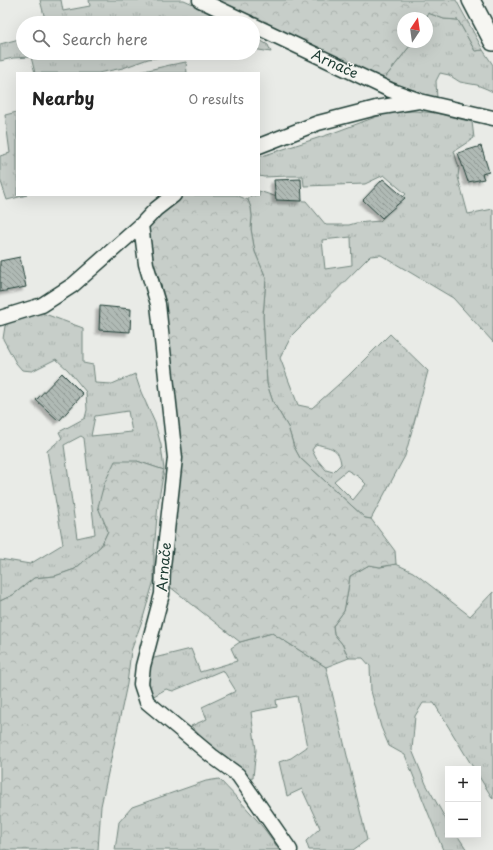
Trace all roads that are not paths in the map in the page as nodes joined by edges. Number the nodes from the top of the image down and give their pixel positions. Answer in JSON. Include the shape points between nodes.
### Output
{"nodes":[{"id":1,"x":200,"y":0,"type":"edge"},
{"id":2,"x":471,"y":0,"type":"edge"},
{"id":3,"x":234,"y":16,"type":"edge"},
{"id":4,"x":260,"y":28,"type":"edge"},
{"id":5,"x":493,"y":42,"type":"edge"},
{"id":6,"x":419,"y":100,"type":"junction"},
{"id":7,"x":493,"y":118,"type":"edge"},
{"id":8,"x":260,"y":146,"type":"edge"},
{"id":9,"x":173,"y":196,"type":"edge"},
{"id":10,"x":141,"y":225,"type":"junction"},
{"id":11,"x":0,"y":318,"type":"edge"},
{"id":12,"x":290,"y":850,"type":"edge"}],
"edges":[{"from":1,"to":3,"type":"street"},
{"from":2,"to":5,"type":"street"},
{"from":4,"to":6,"type":"street","name":"Arnače","via":[[390,90]]},
{"from":6,"to":7,"type":"street","name":"Arnače"},
{"from":6,"to":8,"type":"street","name":"Arnače","via":[[318,123]]},
{"from":9,"to":10,"type":"street"},
{"from":10,"to":11,"type":"street","via":[[73,285],[42,305]]},
{"from":10,"to":12,"type":"street","name":"Arnače","via":[[146,264],[158,304],[175,458],[162,594],[143,666],[141,684],[147,702],[238,775]]}]}
